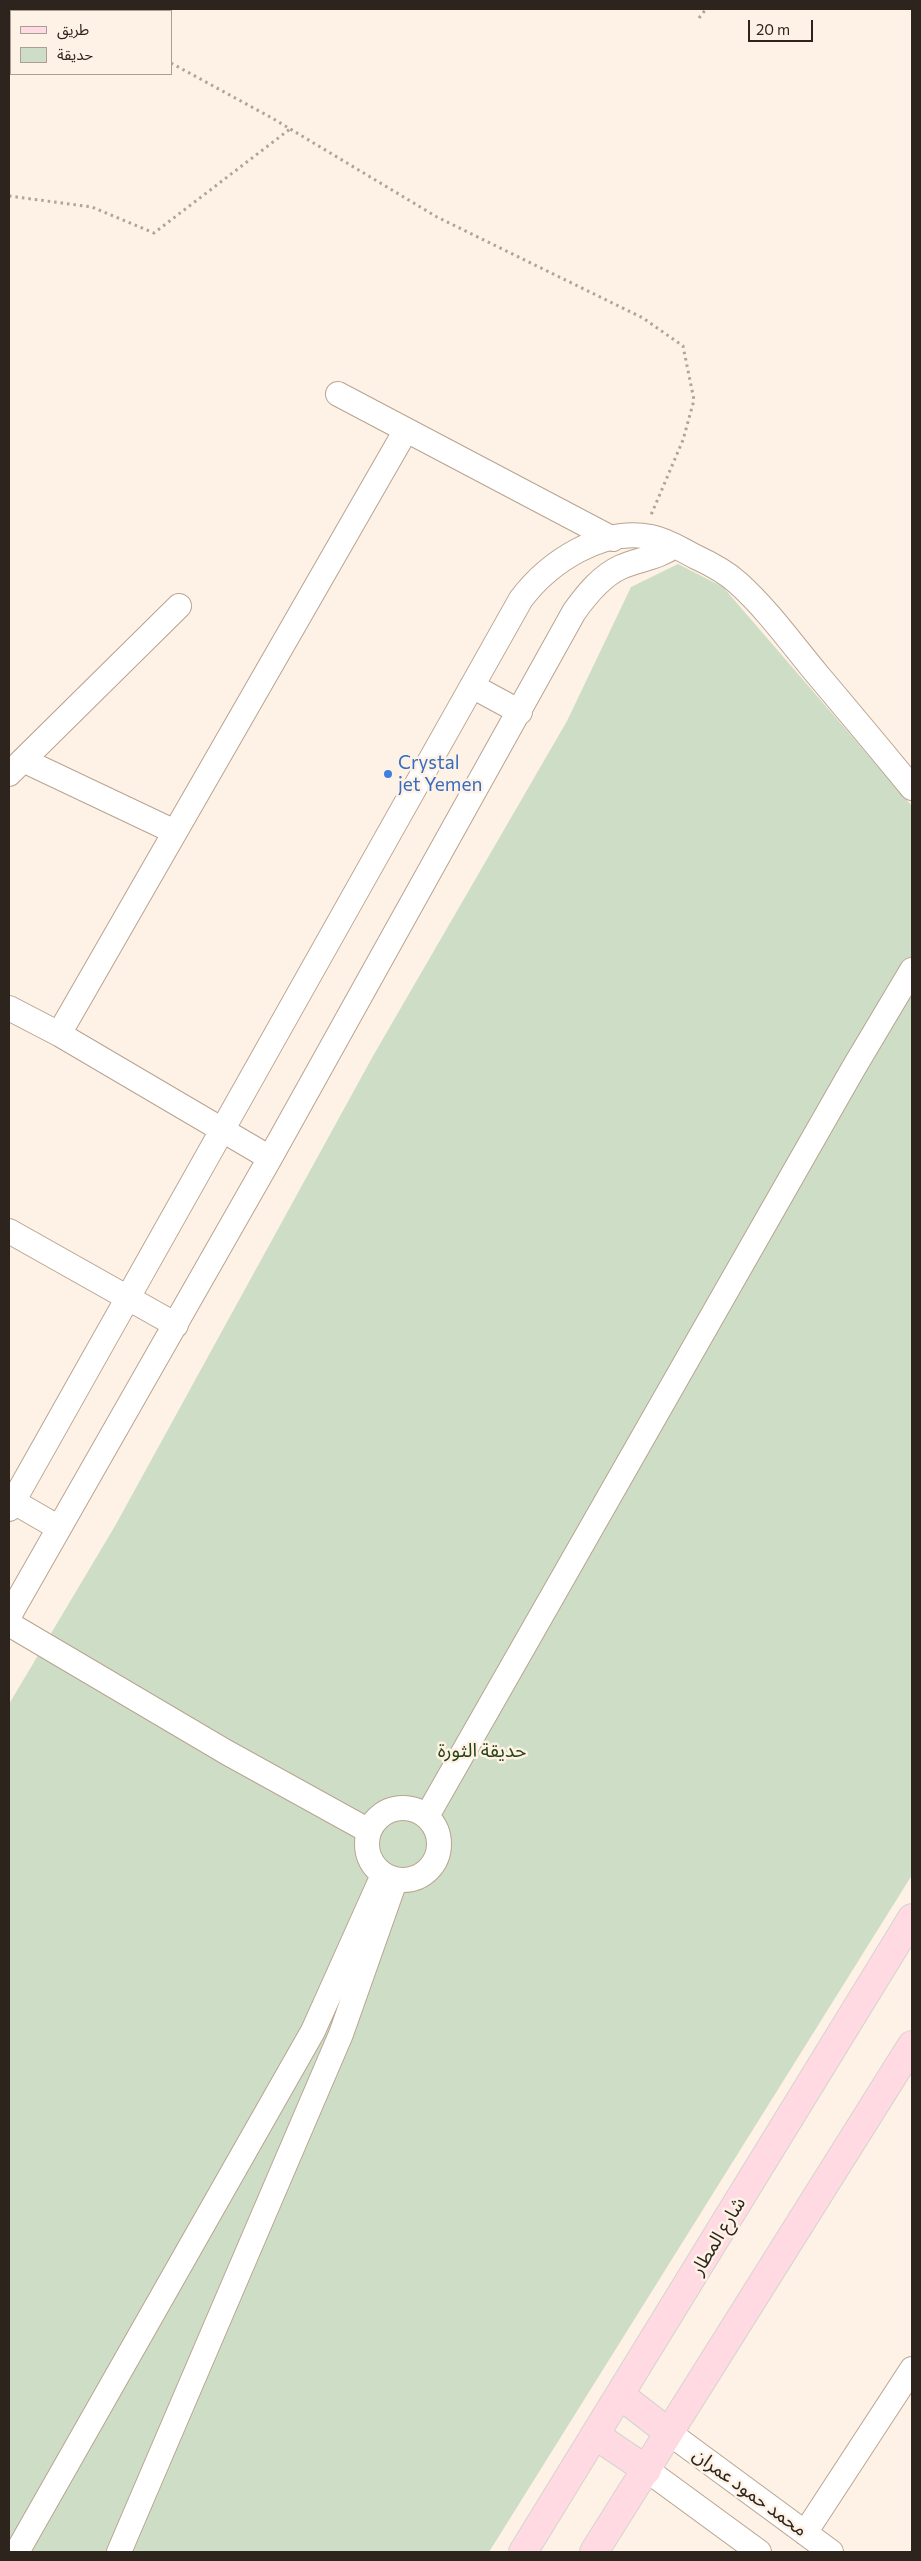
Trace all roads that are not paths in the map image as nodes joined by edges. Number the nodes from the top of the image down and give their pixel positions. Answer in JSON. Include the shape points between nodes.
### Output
{"nodes":[{"id":1,"x":338,"y":394,"type":"dead end"},
{"id":2,"x":406,"y":430,"type":"junction"},
{"id":3,"x":602,"y":542,"type":"junction"},
{"id":4,"x":674,"y":546,"type":"junction"},
{"id":5,"x":607,"y":576,"type":"junction"},
{"id":6,"x":180,"y":606,"type":"dead end"},
{"id":7,"x":472,"y":686,"type":"junction"},
{"id":8,"x":520,"y":712,"type":"junction"},
{"id":9,"x":16,"y":767,"type":"edge"},
{"id":10,"x":912,"y":788,"type":"edge"},
{"id":11,"x":175,"y":832,"type":"junction"},
{"id":12,"x":912,"y":970,"type":"edge"},
{"id":13,"x":9,"y":1008,"type":"edge"},
{"id":14,"x":59,"y":1034,"type":"junction"},
{"id":15,"x":222,"y":1129,"type":"junction"},
{"id":16,"x":270,"y":1158,"type":"junction"},
{"id":17,"x":9,"y":1231,"type":"edge"},
{"id":18,"x":128,"y":1297,"type":"junction"},
{"id":19,"x":176,"y":1325,"type":"junction"},
{"id":20,"x":10,"y":1504,"type":"edge"},
{"id":21,"x":59,"y":1528,"type":"junction"},
{"id":22,"x":9,"y":1616,"type":"edge"},
{"id":23,"x":9,"y":1624,"type":"edge"},
{"id":24,"x":427,"y":1816,"type":"junction"},
{"id":25,"x":369,"y":1831,"type":"junction"},
{"id":26,"x":389,"y":1878,"type":"junction"},
{"id":27,"x":912,"y":1918,"type":"edge"},
{"id":28,"x":912,"y":2045,"type":"edge"},
{"id":29,"x":911,"y":2372,"type":"edge"},
{"id":30,"x":620,"y":2395,"type":"junction"},
{"id":31,"x":668,"y":2432,"type":"junction"},
{"id":32,"x":596,"y":2436,"type":"junction"},
{"id":33,"x":647,"y":2470,"type":"junction"},
{"id":34,"x":805,"y":2533,"type":"junction"},
{"id":35,"x":17,"y":2552,"type":"edge"},
{"id":36,"x":119,"y":2552,"type":"edge"},
{"id":37,"x":523,"y":2552,"type":"edge"},
{"id":38,"x":594,"y":2552,"type":"edge"},
{"id":39,"x":759,"y":2552,"type":"edge"},
{"id":40,"x":831,"y":2552,"type":"edge"}],
"edges":[{"from":1,"to":2,"type":"street"},
{"from":2,"to":3,"type":"street"},
{"from":2,"to":11,"type":"street"},
{"from":3,"to":4,"type":"street","via":[[642,536]]},
{"from":3,"to":5,"type":"street"},
{"from":3,"to":7,"type":"street","via":[[571,554],[535,581],[521,599]]},
{"from":4,"to":5,"type":"street","via":[[659,555],[620,567]]},
{"from":4,"to":10,"type":"street","via":[[718,568],[753,598]]},
{"from":5,"to":8,"type":"street","via":[[574,612]]},
{"from":6,"to":9,"type":"street"},
{"from":7,"to":8,"type":"street"},
{"from":7,"to":15,"type":"street"},
{"from":8,"to":16,"type":"street"},
{"from":9,"to":11,"type":"street"},
{"from":11,"to":14,"type":"street"},
{"from":12,"to":24,"type":"street"},
{"from":13,"to":14,"type":"street"},
{"from":14,"to":15,"type":"street"},
{"from":15,"to":16,"type":"street"},
{"from":15,"to":18,"type":"street"},
{"from":16,"to":19,"type":"street"},
{"from":17,"to":18,"type":"street"},
{"from":18,"to":19,"type":"street"},
{"from":18,"to":20,"type":"street"},
{"from":19,"to":21,"type":"street"},
{"from":20,"to":21,"type":"street"},
{"from":21,"to":22,"type":"street"},
{"from":23,"to":25,"type":"street","via":[[226,1752]]},
{"from":24,"to":25,"type":"street","via":[[416,1810],[390,1810],[376,1820]]},
{"from":24,"to":26,"type":"street","via":[[440,1840],[434,1865],[425,1874],[408,1881]]},
{"from":25,"to":26,"type":"street","via":[[366,1843],[373,1866]]},
{"from":26,"to":35,"type":"street","via":[[313,2031]]},
{"from":26,"to":36,"type":"street","via":[[341,2034]]},
{"from":27,"to":30,"type":"main road","name":"شارع المطار"},
{"from":28,"to":31,"type":"main road"},
{"from":29,"to":34,"type":"street"},
{"from":30,"to":31,"type":"main road"},
{"from":30,"to":32,"type":"main road","name":"شارع المطار"},
{"from":31,"to":33,"type":"main road"},
{"from":31,"to":34,"type":"street","name":"محمد حمود عمران"},
{"from":32,"to":33,"type":"main road"},
{"from":32,"to":37,"type":"main road","name":"شارع المطار"},
{"from":33,"to":38,"type":"main road"},
{"from":33,"to":39,"type":"street"},
{"from":34,"to":40,"type":"street","name":"محمد حمود عمران"}]}
